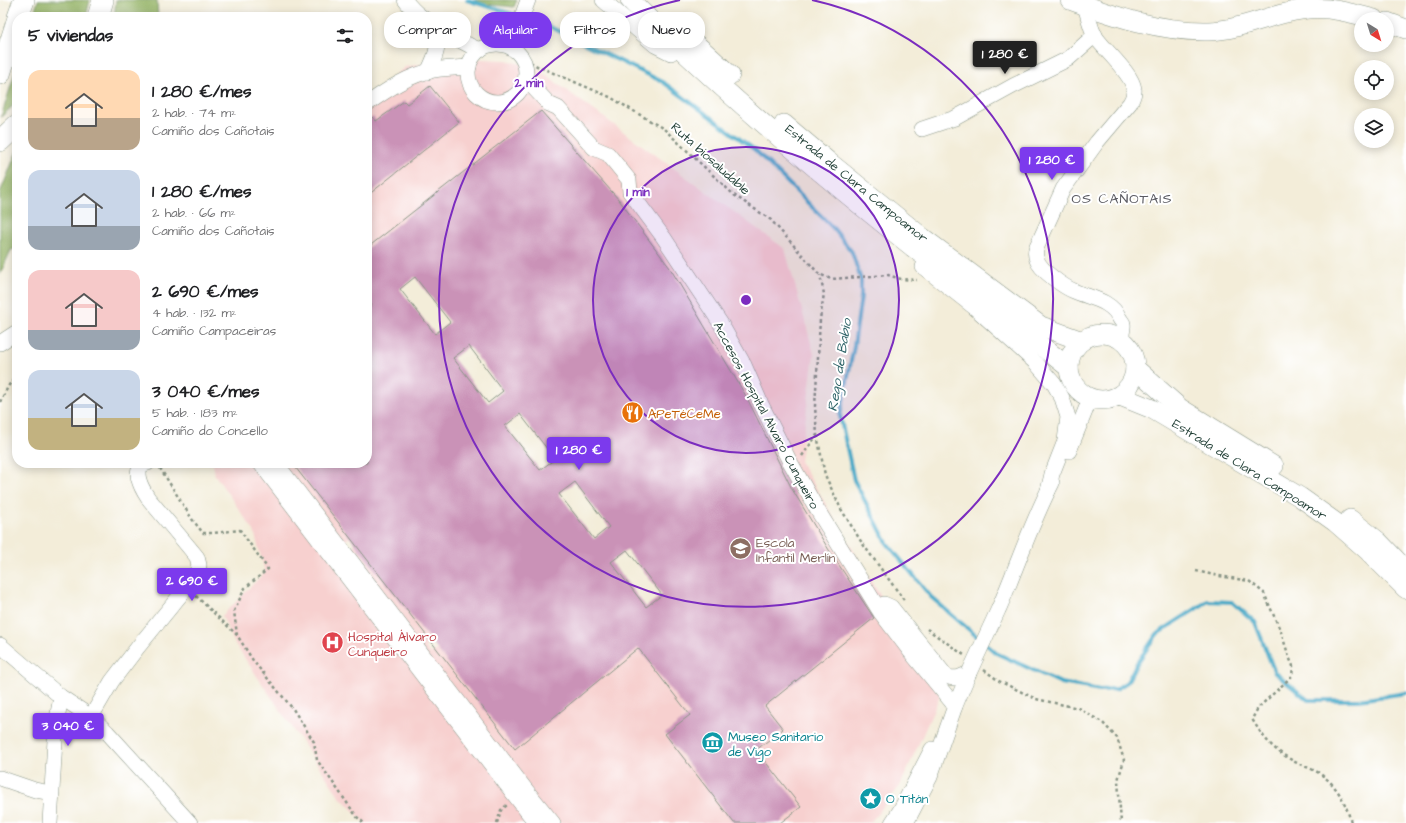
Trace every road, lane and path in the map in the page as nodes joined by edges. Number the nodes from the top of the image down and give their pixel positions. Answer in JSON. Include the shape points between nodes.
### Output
{"nodes":[{"id":1,"x":24,"y":0,"type":"edge"},
{"id":2,"x":103,"y":0,"type":"edge"},
{"id":3,"x":405,"y":0,"type":"edge"},
{"id":4,"x":519,"y":0,"type":"edge"},
{"id":5,"x":528,"y":0,"type":"edge"},
{"id":6,"x":603,"y":0,"type":"edge"},
{"id":7,"x":617,"y":0,"type":"edge"},
{"id":8,"x":630,"y":0,"type":"edge"},
{"id":9,"x":649,"y":0,"type":"edge"},
{"id":10,"x":1078,"y":3,"type":"edge"},
{"id":11,"x":20,"y":12,"type":"edge"},
{"id":12,"x":99,"y":12,"type":"edge"},
{"id":13,"x":415,"y":12,"type":"edge"},
{"id":14,"x":517,"y":12,"type":"edge"},
{"id":15,"x":523,"y":12,"type":"edge"},
{"id":16,"x":1354,"y":14,"type":"edge"},
{"id":17,"x":1394,"y":25,"type":"edge"},
{"id":18,"x":1406,"y":29,"type":"edge"},
{"id":19,"x":1095,"y":35,"type":"junction"},
{"id":20,"x":12,"y":37,"type":"edge"},
{"id":21,"x":471,"y":47,"type":"edge"},
{"id":22,"x":437,"y":48,"type":"edge"},
{"id":23,"x":484,"y":48,"type":"edge"},
{"id":24,"x":513,"y":48,"type":"edge"},
{"id":25,"x":515,"y":48,"type":"edge"},
{"id":26,"x":480,"y":50,"type":"junction"},
{"id":27,"x":671,"y":53,"type":"junction"},
{"id":28,"x":469,"y":68,"type":"junction"},
{"id":29,"x":428,"y":72,"type":"junction"},
{"id":30,"x":0,"y":74,"type":"edge"},
{"id":31,"x":525,"y":82,"type":"junction"},
{"id":32,"x":372,"y":100,"type":"edge"},
{"id":33,"x":922,"y":128,"type":"dead end"},
{"id":34,"x":12,"y":130,"type":"edge"},
{"id":35,"x":0,"y":141,"type":"edge"},
{"id":36,"x":885,"y":236,"type":"junction"},
{"id":37,"x":922,"y":254,"type":"junction"},
{"id":38,"x":819,"y":274,"type":"junction"},
{"id":39,"x":932,"y":274,"type":"junction"},
{"id":40,"x":12,"y":335,"type":"edge"},
{"id":41,"x":1121,"y":340,"type":"junction"},
{"id":42,"x":1082,"y":341,"type":"junction"},
{"id":43,"x":0,"y":343,"type":"edge"},
{"id":44,"x":1069,"y":368,"type":"junction"},
{"id":45,"x":1135,"y":368,"type":"junction"},
{"id":46,"x":12,"y":381,"type":"edge"},
{"id":47,"x":1120,"y":396,"type":"junction"},
{"id":48,"x":1090,"y":399,"type":"junction"},
{"id":49,"x":0,"y":402,"type":"edge"},
{"id":50,"x":792,"y":465,"type":"junction"},
{"id":51,"x":140,"y":468,"type":"edge"},
{"id":52,"x":159,"y":468,"type":"edge"},
{"id":53,"x":264,"y":468,"type":"edge"},
{"id":54,"x":280,"y":468,"type":"edge"},
{"id":55,"x":1048,"y":491,"type":"junction"},
{"id":56,"x":1196,"y":570,"type":"dead end"},
{"id":57,"x":1406,"y":570,"type":"edge"},
{"id":58,"x":187,"y":587,"type":"junction"},
{"id":59,"x":1406,"y":589,"type":"edge"},
{"id":60,"x":884,"y":604,"type":"dead end"},
{"id":61,"x":238,"y":635,"type":"junction"},
{"id":62,"x":0,"y":645,"type":"edge"},
{"id":63,"x":969,"y":673,"type":"junction"},
{"id":64,"x":62,"y":697,"type":"junction"},
{"id":65,"x":955,"y":706,"type":"junction"},
{"id":66,"x":91,"y":717,"type":"junction"},
{"id":67,"x":0,"y":778,"type":"edge"},
{"id":68,"x":51,"y":793,"type":"junction"},
{"id":69,"x":50,"y":823,"type":"edge"},
{"id":70,"x":190,"y":823,"type":"edge"},
{"id":71,"x":364,"y":823,"type":"edge"},
{"id":72,"x":536,"y":823,"type":"edge"},
{"id":73,"x":553,"y":823,"type":"edge"},
{"id":74,"x":892,"y":823,"type":"edge"},
{"id":75,"x":906,"y":823,"type":"edge"},
{"id":76,"x":1351,"y":823,"type":"edge"}],
"edges":[{"from":1,"to":11,"type":"highway"},
{"from":2,"to":12,"type":"highway"},
{"from":3,"to":13,"type":"street"},
{"from":4,"to":14,"type":"street"},
{"from":5,"to":15,"type":"street"},
{"from":6,"to":27,"type":"street","via":[[655,45]]},
{"from":7,"to":27,"type":"main road","name":"Estrada de Clara Campoamor"},
{"from":8,"to":37,"type":"main road","name":"Estrada de Clara Campoamor","via":[[757,118]]},
{"from":9,"to":42,"type":"main road","name":"Estrada de Clara Campoamor","via":[[755,99],[922,237],[1041,326]]},
{"from":10,"to":16,"type":"main road","via":[[1118,17],[1180,30],[1209,31],[1240,26],[1308,9],[1335,9]]},
{"from":10,"to":19,"type":"street"},
{"from":17,"to":18,"type":"main road"},
{"from":19,"to":33,"type":"street","via":[[1068,60],[955,118]]},
{"from":19,"to":41,"type":"street","via":[[1133,83],[1133,97],[1063,189],[1036,248],[1036,255],[1041,266],[1068,288],[1112,307],[1124,325]]},
{"from":20,"to":30,"type":"highway"},
{"from":21,"to":26,"type":"street"},
{"from":22,"to":29,"type":"street"},
{"from":23,"to":26,"type":"street"},
{"from":24,"to":31,"type":"street","via":[[524,64]]},
{"from":25,"to":38,"type":"path","name":"Ruta biosaludable","via":[[537,66],[610,97],[664,129],[734,195],[771,220]]},
{"from":26,"to":28,"type":"street","via":[[474,55]]},
{"from":27,"to":36,"type":"main road","name":"Estrada de Clara Campoamor","via":[[781,151]]},
{"from":28,"to":29,"type":"street"},
{"from":28,"to":31,"type":"street","via":[[470,84],[475,93],[489,100],[513,97]]},
{"from":29,"to":32,"type":"street","via":[[392,86]]},
{"from":31,"to":50,"type":"street","name":"Accesos Hospital Alvaro Cunqueiro","via":[[549,104],[558,108],[594,148],[608,154],[629,180],[630,192],[721,324],[744,365]]},
{"from":34,"to":35,"type":"highway"},
{"from":36,"to":37,"type":"main road","name":"Estrada de Clara Campoamor"},
{"from":36,"to":39,"type":"street"},
{"from":37,"to":44,"type":"main road","name":"Estrada de Clara Campoamor"},
{"from":38,"to":39,"type":"path","via":[[831,279],[888,274],[902,279],[923,280]]},
{"from":38,"to":50,"type":"path","via":[[824,294],[817,364],[816,435],[803,455]]},
{"from":39,"to":55,"type":"street","via":[[974,307],[1036,363],[1062,398],[1068,417],[1066,441]]},
{"from":40,"to":43,"type":"street"},
{"from":41,"to":42,"type":"main road","via":[[1101,334]]},
{"from":41,"to":45,"type":"main road","via":[[1129,347],[1134,357]]},
{"from":42,"to":44,"type":"main road","via":[[1070,358]]},
{"from":44,"to":48,"type":"main road","via":[[1070,378],[1075,387]]},
{"from":45,"to":47,"type":"main road","via":[[1133,379]]},
{"from":45,"to":57,"type":"main road","name":"Estrada de Clara Campoamor","via":[[1180,408],[1302,484],[1343,513]]},
{"from":46,"to":49,"type":"path"},
{"from":47,"to":48,"type":"main road","via":[[1100,401]]},
{"from":47,"to":59,"type":"main road","name":"Estrada de Clara Campoamor","via":[[1152,409],[1300,497],[1335,522]]},
{"from":48,"to":55,"type":"street","via":[[1065,460]]},
{"from":50,"to":65,"type":"street","name":"Accesos Hospital Alvaro Cunqueiro","via":[[881,613]]},
{"from":51,"to":58,"type":"street","via":[[138,480],[141,488],[197,557],[200,565]]},
{"from":52,"to":61,"type":"path","via":[[203,532],[240,530],[268,569],[245,588],[234,611]]},
{"from":53,"to":72,"type":"street"},
{"from":54,"to":73,"type":"street"},
{"from":55,"to":63,"type":"street","bridge":true},
{"from":56,"to":76,"type":"path","via":[[1249,581],[1264,593],[1293,666],[1292,676],[1258,708],[1252,719],[1266,742],[1290,759],[1323,775],[1340,794]]},
{"from":58,"to":61,"type":"path"},
{"from":58,"to":66,"type":"street","via":[[112,681]]},
{"from":60,"to":63,"type":"street","via":[[892,607],[946,676],[952,679]]},
{"from":61,"to":71,"type":"path","via":[[254,662],[314,742],[317,760],[357,817]]},
{"from":62,"to":64,"type":"street"},
{"from":63,"to":65,"type":"street"},
{"from":64,"to":66,"type":"street"},
{"from":64,"to":68,"type":"street","via":[[56,724]]},
{"from":65,"to":74,"type":"street"},
{"from":65,"to":75,"type":"street","via":[[930,777]]},
{"from":66,"to":70,"type":"street"},
{"from":67,"to":68,"type":"street"},
{"from":68,"to":69,"type":"street"}]}
